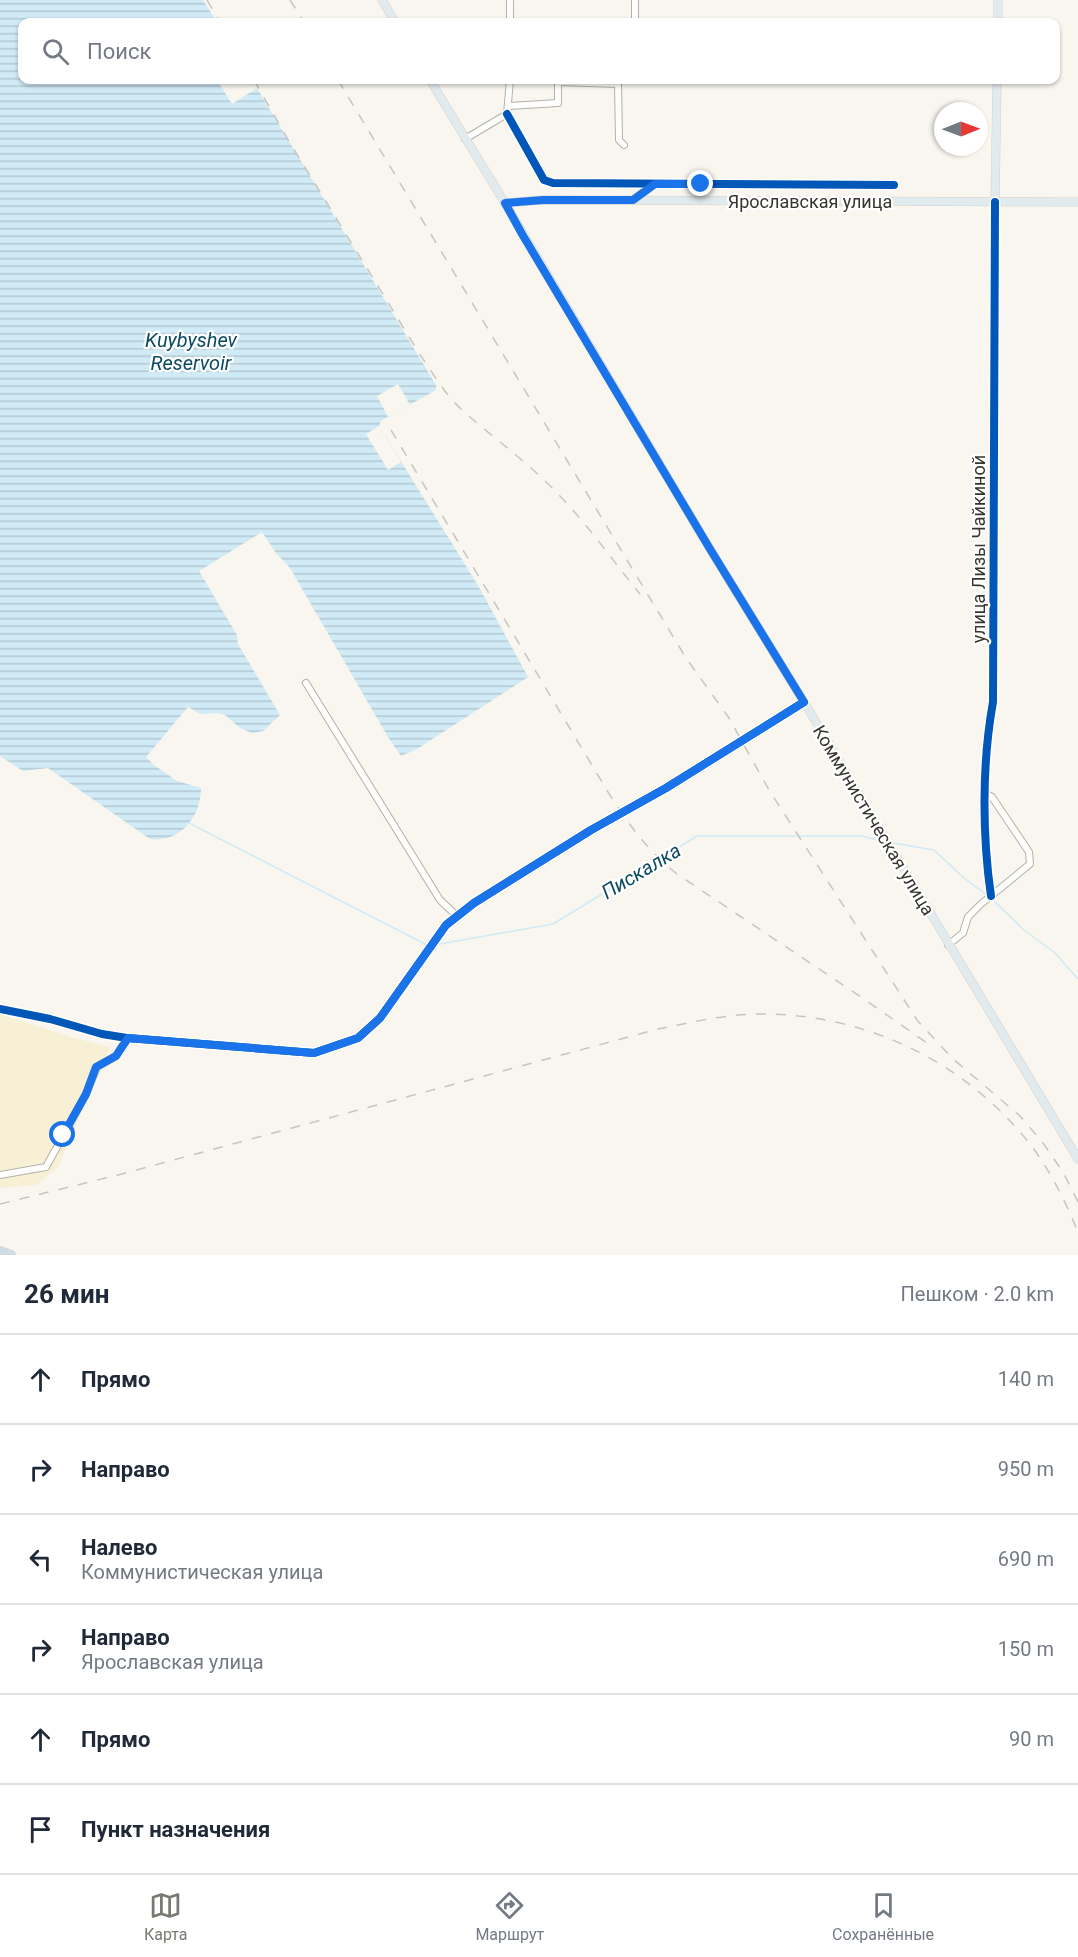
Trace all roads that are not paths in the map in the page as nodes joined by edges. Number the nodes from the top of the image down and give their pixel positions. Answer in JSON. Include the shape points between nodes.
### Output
{"nodes":[{"id":1,"x":382,"y":0,"type":"edge"},
{"id":2,"x":510,"y":0,"type":"edge"},
{"id":3,"x":635,"y":0,"type":"edge"},
{"id":4,"x":998,"y":0,"type":"edge"},
{"id":5,"x":393,"y":18,"type":"edge"},
{"id":6,"x":510,"y":18,"type":"edge"},
{"id":7,"x":635,"y":18,"type":"edge"},
{"id":8,"x":998,"y":18,"type":"edge"},
{"id":9,"x":432,"y":84,"type":"edge"},
{"id":10,"x":510,"y":84,"type":"edge"},
{"id":11,"x":558,"y":84,"type":"edge"},
{"id":12,"x":618,"y":84,"type":"edge"},
{"id":13,"x":997,"y":84,"type":"edge"},
{"id":14,"x":509,"y":106,"type":"junction"},
{"id":15,"x":507,"y":114,"type":"junction"},
{"id":16,"x":465,"y":139,"type":"junction"},
{"id":17,"x":624,"y":145,"type":"dead end"},
{"id":18,"x":655,"y":184,"type":"junction"},
{"id":19,"x":894,"y":185,"type":"dead end"},
{"id":20,"x":633,"y":200,"type":"junction"},
{"id":21,"x":995,"y":202,"type":"junction"},
{"id":22,"x":1078,"y":202,"type":"edge"},
{"id":23,"x":505,"y":203,"type":"junction"},
{"id":24,"x":306,"y":683,"type":"dead end"},
{"id":25,"x":804,"y":702,"type":"junction"},
{"id":26,"x":986,"y":793,"type":"junction"},
{"id":27,"x":991,"y":896,"type":"junction"},
{"id":28,"x":458,"y":916,"type":"junction"},
{"id":29,"x":948,"y":945,"type":"junction"},
{"id":30,"x":0,"y":1009,"type":"edge"},
{"id":31,"x":128,"y":1038,"type":"junction"},
{"id":32,"x":1078,"y":1159,"type":"edge"},
{"id":33,"x":0,"y":1175,"type":"edge"},
{"id":34,"x":0,"y":1251,"type":"edge"},
{"id":35,"x":11,"y":1255,"type":"edge"}],
"edges":[{"from":1,"to":5,"type":"main road"},
{"from":2,"to":6,"type":"street"},
{"from":3,"to":7,"type":"street"},
{"from":4,"to":8,"type":"main road"},
{"from":9,"to":16,"type":"main road","name":"Коммунистическая улица"},
{"from":10,"to":14,"type":"street"},
{"from":11,"to":14,"type":"street","via":[[558,103]]},
{"from":12,"to":17,"type":"street","via":[[619,140]]},
{"from":13,"to":21,"type":"main road","name":"улица Лизы Чайкиной"},
{"from":14,"to":15,"type":"street"},
{"from":15,"to":16,"type":"street"},
{"from":15,"to":18,"type":"street","via":[[544,180]]},
{"from":16,"to":23,"type":"main road","name":"Коммунистическая улица"},
{"from":18,"to":19,"type":"street"},
{"from":18,"to":20,"type":"street"},
{"from":20,"to":21,"type":"main road","name":"Ярославская улица"},
{"from":20,"to":23,"type":"main road","name":"Ярославская улица"},
{"from":21,"to":22,"type":"main road","name":"Ярославская улица"},
{"from":21,"to":26,"type":"street","name":"улица Лизы Чайкиной","via":[[993,702],[985,755]]},
{"from":23,"to":25,"type":"main road","name":"Коммунистическая улица"},
{"from":24,"to":28,"type":"street","via":[[440,900]]},
{"from":25,"to":28,"type":"street"},
{"from":25,"to":29,"type":"main road","name":"Коммунистическая улица"},
{"from":26,"to":27,"type":"street","name":"улица Лизы Чайкиной"},
{"from":26,"to":27,"type":"street","via":[[1029,852],[1030,864]]},
{"from":27,"to":29,"type":"street","via":[[968,917],[963,933]]},
{"from":28,"to":31,"type":"street","via":[[446,925],[380,1018],[358,1038],[339,1046],[314,1053]]},
{"from":29,"to":32,"type":"main road","name":"Коммунистическая улица"},
{"from":30,"to":31,"type":"street"},
{"from":31,"to":33,"type":"street","via":[[116,1056],[96,1067],[86,1094],[46,1167]]},
{"from":34,"to":35,"type":"highway"}]}
